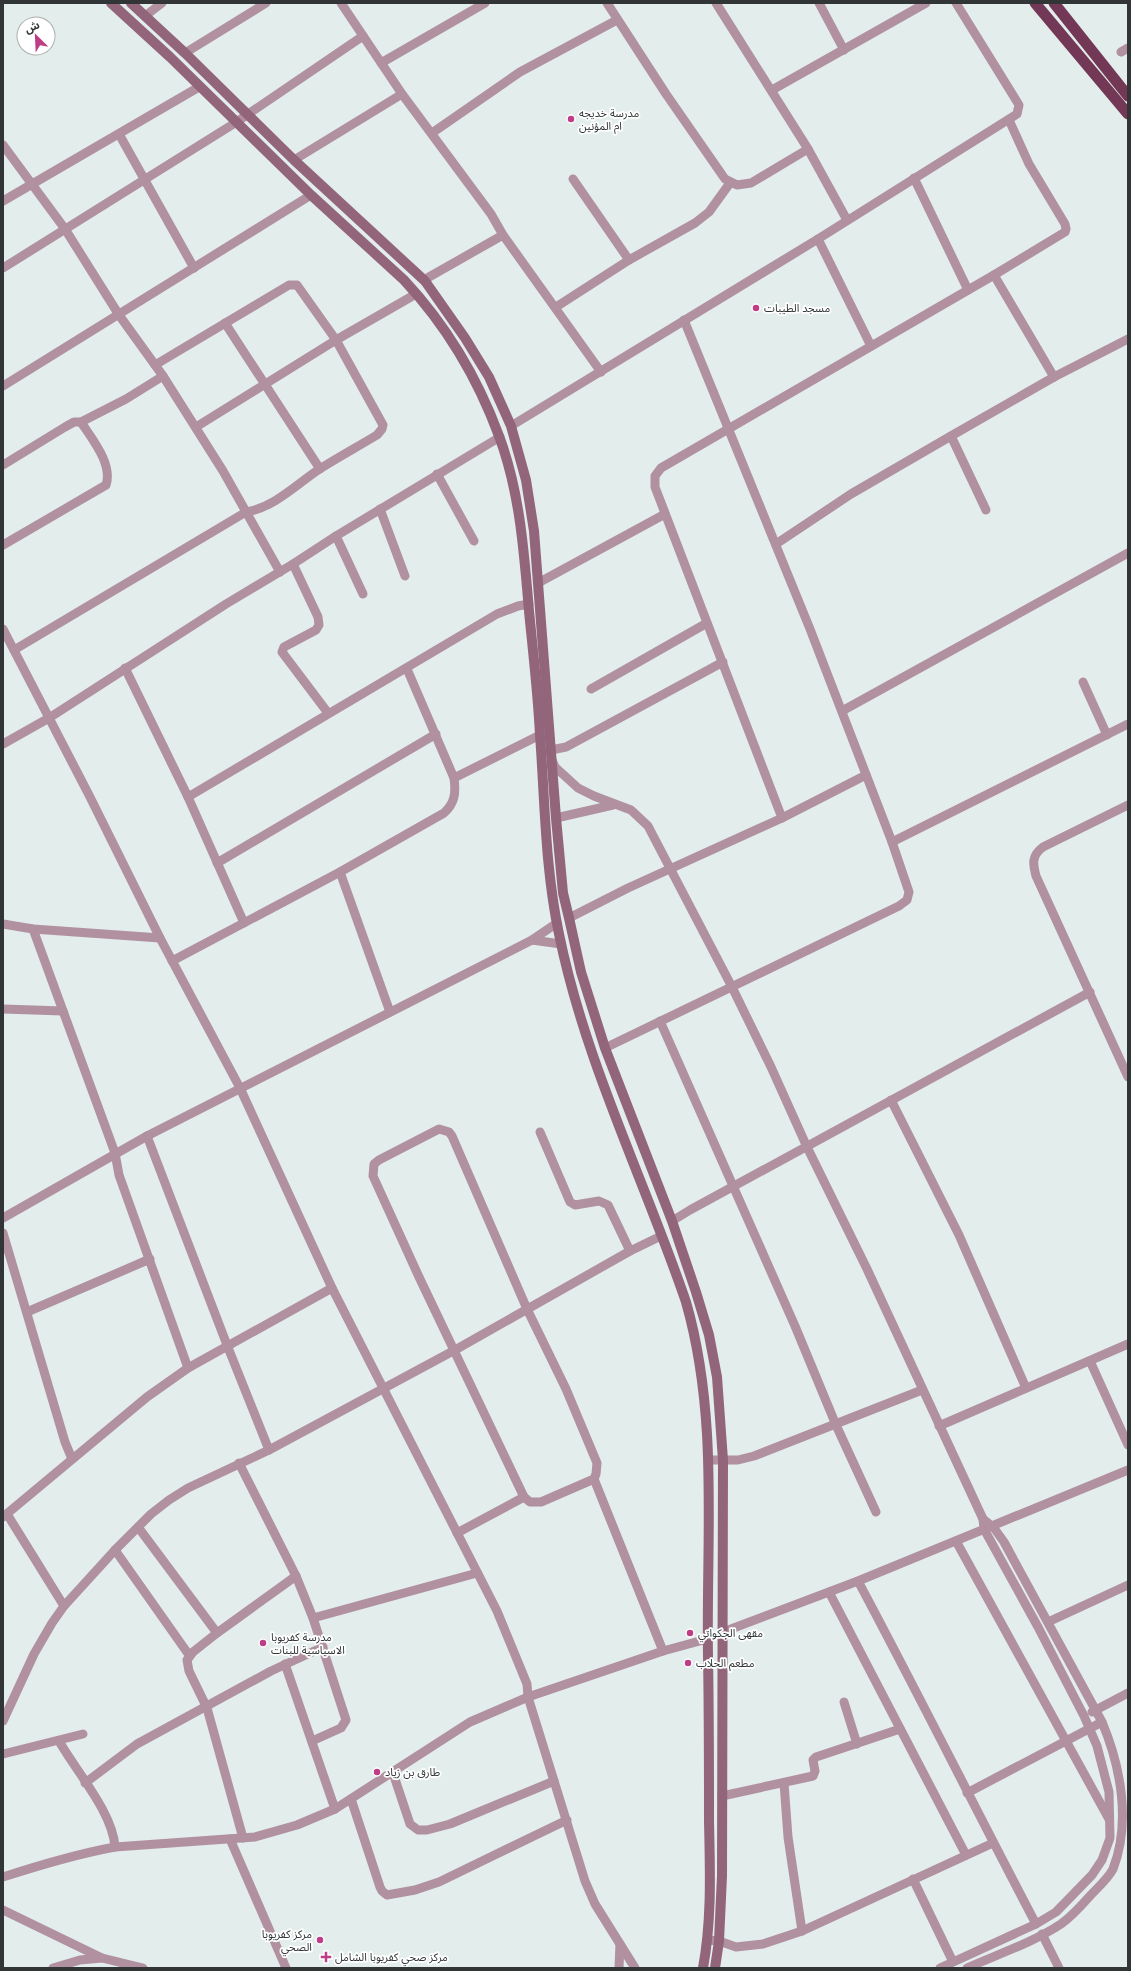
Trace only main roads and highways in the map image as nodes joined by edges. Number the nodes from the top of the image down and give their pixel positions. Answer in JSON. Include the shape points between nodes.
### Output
{"nodes":[{"id":1,"x":111,"y":3,"type":"edge"},
{"id":2,"x":130,"y":3,"type":"edge"},
{"id":3,"x":1035,"y":3,"type":"edge"},
{"id":4,"x":1054,"y":3,"type":"edge"},
{"id":5,"x":1128,"y":96,"type":"edge"},
{"id":6,"x":1128,"y":114,"type":"edge"},
{"id":7,"x":591,"y":1006,"type":"junction"},
{"id":8,"x":579,"y":1012,"type":"junction"},
{"id":9,"x":722,"y":1721,"type":"junction"},
{"id":10,"x":709,"y":1724,"type":"junction"},
{"id":11,"x":703,"y":1968,"type":"edge"},
{"id":12,"x":715,"y":1968,"type":"edge"}],
"edges":[{"from":1,"to":8,"type":"main road","via":[[311,195],[404,280],[429,308],[473,378],[500,437],[520,517],[540,735],[548,868],[561,944]]},
{"from":2,"to":7,"type":"main road","via":[[425,281],[490,377],[511,426],[531,506],[563,893]]},
{"from":3,"to":6,"type":"highway"},
{"from":4,"to":5,"type":"highway"},
{"from":7,"to":8,"type":"main road"},
{"from":7,"to":9,"type":"main road","via":[[672,1222],[709,1335],[717,1377],[723,1460]]},
{"from":8,"to":10,"type":"main road","via":[[616,1119],[677,1274],[694,1327],[707,1411],[709,1460]]},
{"from":9,"to":10,"type":"main road"},
{"from":9,"to":12,"type":"main road","via":[[722,1876]]},
{"from":10,"to":11,"type":"main road","via":[[711,1907]]}]}
